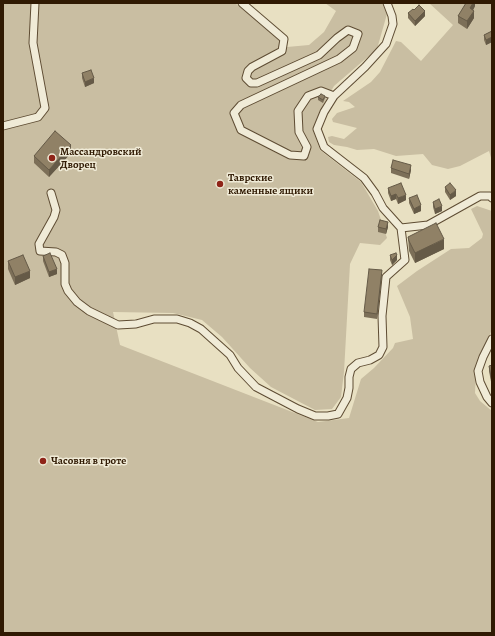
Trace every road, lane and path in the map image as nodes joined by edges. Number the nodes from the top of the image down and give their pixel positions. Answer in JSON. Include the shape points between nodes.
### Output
{"nodes":[{"id":1,"x":35,"y":3,"type":"edge"},
{"id":2,"x":242,"y":3,"type":"edge"},
{"id":3,"x":387,"y":3,"type":"edge"},
{"id":4,"x":334,"y":96,"type":"junction"},
{"id":5,"x":3,"y":126,"type":"edge"},
{"id":6,"x":51,"y":193,"type":"dead end"},
{"id":7,"x":492,"y":198,"type":"edge"},
{"id":8,"x":401,"y":228,"type":"junction"},
{"id":9,"x":492,"y":339,"type":"edge"},
{"id":10,"x":492,"y":403,"type":"edge"}],
"edges":[{"from":1,"to":5,"type":"street","via":[[33,43],[45,108],[38,117]]},
{"from":2,"to":4,"type":"street","via":[[284,39],[282,51],[248,71],[246,78],[251,83],[257,83],[319,55],[348,30],[358,34],[353,48],[339,59],[241,105],[234,113],[241,130],[290,155],[304,156],[307,147],[299,132],[298,111],[308,96],[321,91]]},
{"from":3,"to":4,"type":"street","via":[[393,24],[386,44]]},
{"from":4,"to":8,"type":"street","via":[[317,129],[324,147],[364,178],[383,208]]},
{"from":6,"to":8,"type":"street","via":[[56,210],[39,244],[40,251],[62,255],[65,263],[65,284],[77,302],[118,325],[154,319],[177,319],[190,323],[201,329],[230,355],[256,387],[298,410],[315,416],[338,414],[347,398],[351,369],[358,363],[379,355],[383,347],[382,316],[386,277],[405,260]]},
{"from":7,"to":8,"type":"street","via":[[480,196],[428,225]]},
{"from":9,"to":10,"type":"street","via":[[478,371],[480,382]]}]}
